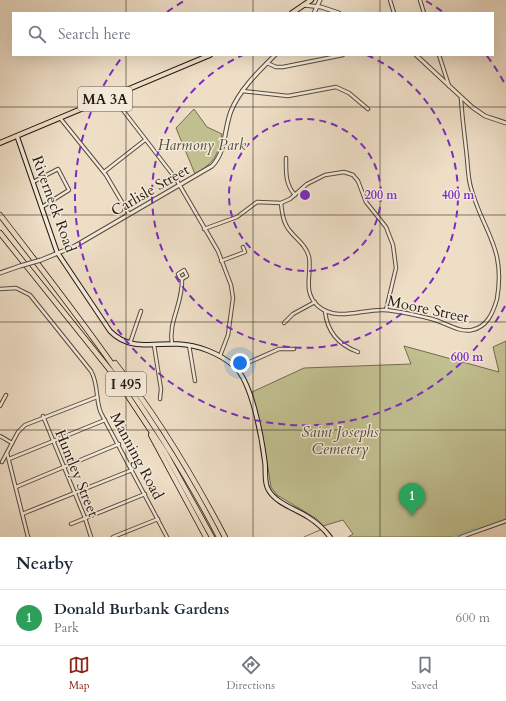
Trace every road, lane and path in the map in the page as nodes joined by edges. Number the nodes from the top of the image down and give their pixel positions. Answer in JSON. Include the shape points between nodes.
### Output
{"nodes":[{"id":1,"x":311,"y":0,"type":"edge"},
{"id":2,"x":320,"y":0,"type":"edge"},
{"id":3,"x":390,"y":0,"type":"edge"},
{"id":4,"x":420,"y":0,"type":"edge"},
{"id":5,"x":303,"y":5,"type":"junction"},
{"id":6,"x":317,"y":7,"type":"junction"},
{"id":7,"x":293,"y":12,"type":"edge"},
{"id":8,"x":314,"y":12,"type":"edge"},
{"id":9,"x":335,"y":12,"type":"edge"},
{"id":10,"x":394,"y":12,"type":"edge"},
{"id":11,"x":424,"y":12,"type":"edge"},
{"id":12,"x":208,"y":56,"type":"edge"},
{"id":13,"x":274,"y":56,"type":"edge"},
{"id":14,"x":338,"y":56,"type":"edge"},
{"id":15,"x":417,"y":56,"type":"edge"},
{"id":16,"x":439,"y":56,"type":"edge"},
{"id":17,"x":267,"y":63,"type":"junction"},
{"id":18,"x":446,"y":73,"type":"junction"},
{"id":19,"x":438,"y":76,"type":"junction"},
{"id":20,"x":450,"y":88,"type":"junction"},
{"id":21,"x":242,"y":91,"type":"junction"},
{"id":22,"x":112,"y":96,"type":"junction"},
{"id":23,"x":461,"y":98,"type":"junction"},
{"id":24,"x":368,"y":109,"type":"dead end"},
{"id":25,"x":60,"y":118,"type":"junction"},
{"id":26,"x":506,"y":123,"type":"edge"},
{"id":27,"x":17,"y":136,"type":"junction"},
{"id":28,"x":144,"y":140,"type":"junction"},
{"id":29,"x":0,"y":143,"type":"edge"},
{"id":30,"x":286,"y":158,"type":"dead end"},
{"id":31,"x":104,"y":172,"type":"junction"},
{"id":32,"x":33,"y":182,"type":"junction"},
{"id":33,"x":179,"y":185,"type":"junction"},
{"id":34,"x":295,"y":195,"type":"junction"},
{"id":35,"x":281,"y":203,"type":"junction"},
{"id":36,"x":41,"y":208,"type":"junction"},
{"id":37,"x":129,"y":214,"type":"junction"},
{"id":38,"x":0,"y":215,"type":"edge"},
{"id":39,"x":204,"y":229,"type":"junction"},
{"id":40,"x":0,"y":233,"type":"edge"},
{"id":41,"x":243,"y":247,"type":"dead end"},
{"id":42,"x":58,"y":254,"type":"junction"},
{"id":43,"x":221,"y":261,"type":"junction"},
{"id":44,"x":0,"y":273,"type":"edge"},
{"id":45,"x":182,"y":279,"type":"dead end"},
{"id":46,"x":0,"y":290,"type":"edge"},
{"id":47,"x":315,"y":302,"type":"junction"},
{"id":48,"x":386,"y":310,"type":"junction"},
{"id":49,"x":141,"y":311,"type":"dead end"},
{"id":50,"x":324,"y":311,"type":"junction"},
{"id":51,"x":284,"y":323,"type":"dead end"},
{"id":52,"x":85,"y":325,"type":"junction"},
{"id":53,"x":130,"y":344,"type":"junction"},
{"id":54,"x":172,"y":344,"type":"junction"},
{"id":55,"x":154,"y":345,"type":"junction"},
{"id":56,"x":189,"y":345,"type":"junction"},
{"id":57,"x":294,"y":349,"type":"dead end"},
{"id":58,"x":358,"y":352,"type":"dead end"},
{"id":59,"x":220,"y":357,"type":"junction"},
{"id":60,"x":236,"y":368,"type":"junction"},
{"id":61,"x":196,"y":381,"type":"dead end"},
{"id":62,"x":6,"y":395,"type":"dead end"},
{"id":63,"x":97,"y":397,"type":"junction"},
{"id":64,"x":160,"y":399,"type":"dead end"},
{"id":65,"x":131,"y":401,"type":"junction"},
{"id":66,"x":0,"y":406,"type":"edge"},
{"id":67,"x":44,"y":416,"type":"junction"},
{"id":68,"x":105,"y":420,"type":"junction"},
{"id":69,"x":0,"y":436,"type":"edge"},
{"id":70,"x":52,"y":442,"type":"junction"},
{"id":71,"x":12,"y":443,"type":"junction"},
{"id":72,"x":119,"y":444,"type":"junction"},
{"id":73,"x":7,"y":453,"type":"junction"},
{"id":74,"x":9,"y":459,"type":"junction"},
{"id":75,"x":2,"y":462,"type":"dead end"},
{"id":76,"x":64,"y":467,"type":"junction"},
{"id":77,"x":132,"y":470,"type":"junction"},
{"id":78,"x":16,"y":487,"type":"junction"},
{"id":79,"x":75,"y":493,"type":"junction"},
{"id":80,"x":145,"y":494,"type":"junction"},
{"id":81,"x":192,"y":509,"type":"junction"},
{"id":82,"x":22,"y":514,"type":"junction"},
{"id":83,"x":85,"y":518,"type":"junction"},
{"id":84,"x":158,"y":519,"type":"junction"},
{"id":85,"x":506,"y":521,"type":"edge"},
{"id":86,"x":71,"y":524,"type":"dead end"},
{"id":87,"x":28,"y":537,"type":"edge"},
{"id":88,"x":91,"y":537,"type":"edge"},
{"id":89,"x":113,"y":537,"type":"edge"},
{"id":90,"x":167,"y":537,"type":"edge"},
{"id":91,"x":203,"y":537,"type":"edge"},
{"id":92,"x":206,"y":537,"type":"edge"},
{"id":93,"x":212,"y":537,"type":"edge"},
{"id":94,"x":219,"y":537,"type":"edge"},
{"id":95,"x":227,"y":537,"type":"edge"},
{"id":96,"x":330,"y":537,"type":"edge"},
{"id":97,"x":461,"y":537,"type":"edge"}],
"edges":[{"from":1,"to":5,"type":"main road"},
{"from":2,"to":6,"type":"street"},
{"from":3,"to":10,"type":"street"},
{"from":4,"to":11,"type":"street"},
{"from":5,"to":6,"type":"street"},
{"from":5,"to":7,"type":"main road"},
{"from":6,"to":8,"type":"street"},
{"from":6,"to":9,"type":"street"},
{"from":12,"to":22,"type":"main road","number":"MA 3A"},
{"from":13,"to":17,"type":"street","name":"Carlisle Street"},
{"from":14,"to":17,"type":"street","via":[[283,67]]},
{"from":15,"to":19,"type":"street"},
{"from":16,"to":18,"type":"street"},
{"from":17,"to":21,"type":"street","name":"Carlisle Street"},
{"from":18,"to":19,"type":"street"},
{"from":18,"to":20,"type":"street"},
{"from":19,"to":20,"type":"street"},
{"from":20,"to":23,"type":"street"},
{"from":21,"to":24,"type":"street","via":[[288,96],[336,87]]},
{"from":21,"to":33,"type":"street","name":"Carlisle Street","via":[[230,114],[222,151],[217,161],[206,171]]},
{"from":22,"to":25,"type":"main road","number":"MA 3A"},
{"from":22,"to":28,"type":"street"},
{"from":23,"to":26,"type":"street","via":[[485,116]]},
{"from":23,"to":48,"type":"street","name":"Moore Street","via":[[471,189],[496,242],[500,258],[501,274],[497,300],[486,323],[471,331],[459,330],[421,316]]},
{"from":25,"to":27,"type":"main road","number":"MA 3A"},
{"from":25,"to":31,"type":"street"},
{"from":27,"to":29,"type":"main road","number":"MA 3A"},
{"from":27,"to":32,"type":"main road","name":"Riverneck Road"},
{"from":28,"to":31,"type":"street"},
{"from":28,"to":33,"type":"street"},
{"from":30,"to":34,"type":"street","via":[[287,181]]},
{"from":31,"to":37,"type":"street"},
{"from":32,"to":36,"type":"main road","name":"Riverneck Road"},
{"from":32,"to":36,"type":"street","via":[[58,169],[68,186],[69,190]]},
{"from":33,"to":37,"type":"street","name":"Carlisle Street"},
{"from":33,"to":39,"type":"street"},
{"from":34,"to":35,"type":"street"},
{"from":34,"to":48,"type":"street","via":[[317,178],[335,172],[353,175],[358,181],[366,202],[386,227],[393,245],[396,268]]},
{"from":35,"to":39,"type":"street","via":[[257,202],[237,217]]},
{"from":35,"to":47,"type":"street","via":[[286,225],[302,243],[309,257],[308,288]]},
{"from":36,"to":42,"type":"main road","name":"Riverneck Road"},
{"from":37,"to":42,"type":"street","name":"Carlisle Street"},
{"from":38,"to":52,"type":"highway","number":"I 495"},
{"from":39,"to":43,"type":"street","via":[[215,245]]},
{"from":40,"to":65,"type":"highway","number":"I 495","via":[[76,326]]},
{"from":41,"to":43,"type":"street","via":[[245,252]]},
{"from":42,"to":44,"type":"street","name":"Carlisle Street","bridge":true},
{"from":42,"to":53,"type":"main road","name":"Riverneck Road","via":[[110,331],[120,340]]},
{"from":43,"to":59,"type":"street","via":[[231,285],[233,298],[228,334]]},
{"from":45,"to":54,"type":"street","via":[[182,297],[172,325]]},
{"from":46,"to":63,"type":"street","name":"Manning Road","via":[[21,289],[34,299],[91,371],[96,379]]},
{"from":47,"to":50,"type":"street"},
{"from":47,"to":51,"type":"street","via":[[293,314]]},
{"from":48,"to":50,"type":"street","name":"Moore Street","via":[[341,314]]},
{"from":49,"to":53,"type":"street"},
{"from":50,"to":58,"type":"street","via":[[338,341]]},
{"from":52,"to":94,"type":"highway","number":"I 495","via":[[161,436]]},
{"from":52,"to":95,"type":"highway","via":[[147,405]]},
{"from":53,"to":55,"type":"main road","name":"Riverneck Road"},
{"from":54,"to":55,"type":"main road","name":"Riverneck Road"},
{"from":54,"to":56,"type":"main road","name":"Riverneck Road"},
{"from":55,"to":64,"type":"street"},
{"from":56,"to":59,"type":"main road","name":"Riverneck Road"},
{"from":56,"to":61,"type":"street"},
{"from":57,"to":60,"type":"street","via":[[279,349]]},
{"from":59,"to":60,"type":"main road","name":"Riverneck Road"},
{"from":60,"to":96,"type":"main road","name":"Riverneck Road","via":[[244,378],[250,393],[269,491],[311,519]]},
{"from":62,"to":66,"type":"street"},
{"from":63,"to":67,"type":"street"},
{"from":63,"to":68,"type":"street","name":"Manning Road"},
{"from":65,"to":81,"type":"highway"},
{"from":65,"to":93,"type":"highway","number":"I 495","via":[[165,452]]},
{"from":67,"to":70,"type":"street","name":"Huntley Street"},
{"from":67,"to":71,"type":"street","via":[[23,426]]},
{"from":68,"to":70,"type":"street"},
{"from":68,"to":72,"type":"street","name":"Manning Road"},
{"from":69,"to":71,"type":"street"},
{"from":70,"to":74,"type":"street"},
{"from":70,"to":76,"type":"street","name":"Huntley Street"},
{"from":71,"to":73,"type":"street"},
{"from":72,"to":76,"type":"street"},
{"from":72,"to":77,"type":"street","name":"Manning Road"},
{"from":73,"to":74,"type":"street"},
{"from":73,"to":75,"type":"street"},
{"from":74,"to":78,"type":"street"},
{"from":76,"to":78,"type":"street"},
{"from":76,"to":79,"type":"street","name":"Huntley Street"},
{"from":77,"to":79,"type":"street"},
{"from":77,"to":80,"type":"street","name":"Manning Road"},
{"from":78,"to":82,"type":"street"},
{"from":79,"to":82,"type":"street"},
{"from":79,"to":83,"type":"street","name":"Huntley Street"},
{"from":80,"to":83,"type":"street"},
{"from":80,"to":84,"type":"street","name":"Manning Road"},
{"from":81,"to":91,"type":"highway"},
{"from":81,"to":92,"type":"highway"},
{"from":82,"to":87,"type":"street"},
{"from":83,"to":86,"type":"street"},
{"from":83,"to":88,"type":"street","name":"Huntley Street"},
{"from":84,"to":89,"type":"street"},
{"from":84,"to":90,"type":"street","name":"Manning Road"},
{"from":85,"to":97,"type":"street"}]}
